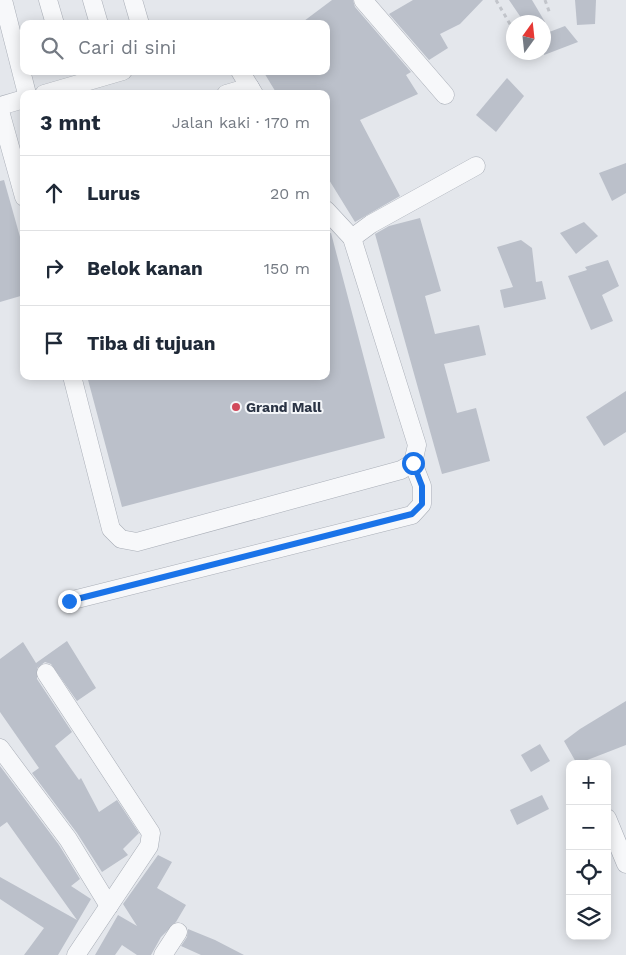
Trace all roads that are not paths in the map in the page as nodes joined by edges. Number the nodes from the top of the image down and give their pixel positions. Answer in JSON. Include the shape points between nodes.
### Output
{"nodes":[{"id":1,"x":3,"y":0,"type":"edge"},
{"id":2,"x":48,"y":0,"type":"edge"},
{"id":3,"x":92,"y":0,"type":"edge"},
{"id":4,"x":133,"y":0,"type":"edge"},
{"id":5,"x":364,"y":0,"type":"edge"},
{"id":6,"x":54,"y":20,"type":"edge"},
{"id":7,"x":98,"y":20,"type":"edge"},
{"id":8,"x":139,"y":20,"type":"edge"},
{"id":9,"x":20,"y":64,"type":"edge"},
{"id":10,"x":23,"y":75,"type":"edge"},
{"id":11,"x":96,"y":75,"type":"edge"},
{"id":12,"x":243,"y":75,"type":"edge"},
{"id":13,"x":70,"y":79,"type":"edge"},
{"id":14,"x":27,"y":90,"type":"edge"},
{"id":15,"x":51,"y":90,"type":"edge"},
{"id":16,"x":252,"y":90,"type":"edge"},
{"id":17,"x":445,"y":95,"type":"dead end"},
{"id":18,"x":20,"y":100,"type":"edge"},
{"id":19,"x":0,"y":106,"type":"edge"},
{"id":20,"x":0,"y":111,"type":"edge"},
{"id":21,"x":18,"y":151,"type":"edge"},
{"id":22,"x":20,"y":166,"type":"edge"},
{"id":23,"x":476,"y":166,"type":"dead end"},
{"id":24,"x":330,"y":214,"type":"edge"},
{"id":25,"x":352,"y":238,"type":"junction"},
{"id":26,"x":73,"y":380,"type":"edge"},
{"id":27,"x":413,"y":463,"type":"junction"},
{"id":28,"x":69,"y":601,"type":"dead end"},
{"id":29,"x":46,"y":673,"type":"dead end"},
{"id":30,"x":2,"y":757,"type":"edge"},
{"id":31,"x":611,"y":828,"type":"edge"},
{"id":32,"x":626,"y":864,"type":"edge"},
{"id":33,"x":109,"y":906,"type":"junction"},
{"id":34,"x":178,"y":932,"type":"dead end"},
{"id":35,"x":76,"y":955,"type":"edge"},
{"id":36,"x":163,"y":955,"type":"edge"}],
"edges":[{"from":1,"to":9,"type":"street"},
{"from":2,"to":6,"type":"street"},
{"from":3,"to":7,"type":"street"},
{"from":4,"to":8,"type":"street"},
{"from":5,"to":17,"type":"street"},
{"from":10,"to":14,"type":"street"},
{"from":11,"to":13,"type":"street"},
{"from":12,"to":16,"type":"street"},
{"from":13,"to":15,"type":"street"},
{"from":18,"to":19,"type":"street"},
{"from":20,"to":21,"type":"street"},
{"from":21,"to":22,"type":"street"},
{"from":23,"to":25,"type":"street","via":[[371,224]]},
{"from":24,"to":25,"type":"street"},
{"from":25,"to":27,"type":"street","via":[[417,445]]},
{"from":26,"to":27,"type":"street","via":[[111,529],[121,539],[137,542],[401,470]]},
{"from":27,"to":28,"type":"street","via":[[422,486],[422,504],[412,514]]},
{"from":29,"to":33,"type":"street","via":[[151,833],[149,846]]},
{"from":30,"to":33,"type":"street","via":[[68,839]]},
{"from":31,"to":32,"type":"street"},
{"from":33,"to":35,"type":"street"},
{"from":34,"to":36,"type":"street"}]}
